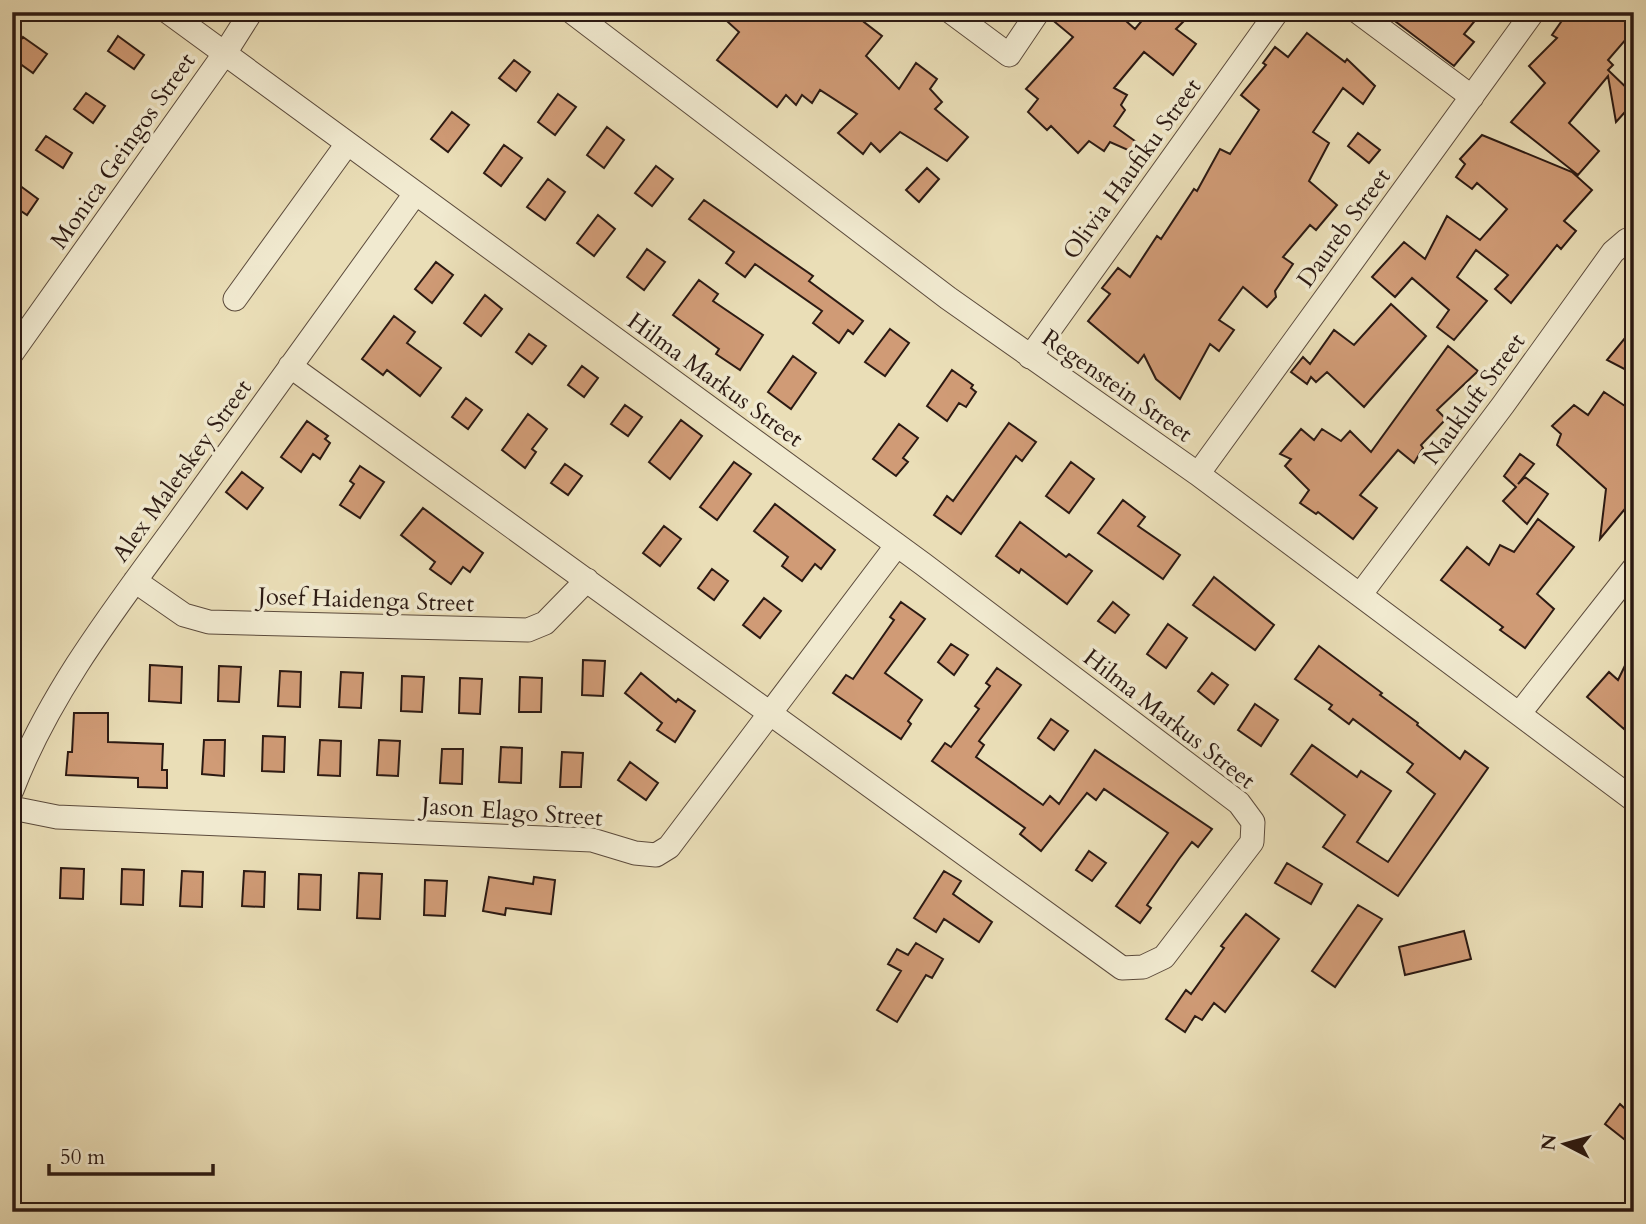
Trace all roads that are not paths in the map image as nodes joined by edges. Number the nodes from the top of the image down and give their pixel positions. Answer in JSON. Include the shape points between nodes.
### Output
{"nodes":[{"id":1,"x":167,"y":12,"type":"edge"},
{"id":2,"x":251,"y":12,"type":"edge"},
{"id":3,"x":572,"y":12,"type":"edge"},
{"id":4,"x":951,"y":12,"type":"edge"},
{"id":5,"x":1038,"y":12,"type":"edge"},
{"id":6,"x":1277,"y":12,"type":"edge"},
{"id":7,"x":1357,"y":12,"type":"edge"},
{"id":8,"x":1533,"y":12,"type":"edge"},
{"id":9,"x":225,"y":53,"type":"junction"},
{"id":10,"x":1472,"y":97,"type":"junction"},
{"id":11,"x":347,"y":144,"type":"junction"},
{"id":12,"x":415,"y":194,"type":"junction"},
{"id":13,"x":1634,"y":239,"type":"edge"},
{"id":14,"x":235,"y":299,"type":"dead end"},
{"id":15,"x":12,"y":353,"type":"edge"},
{"id":16,"x":1030,"y":356,"type":"junction"},
{"id":17,"x":290,"y":366,"type":"junction"},
{"id":18,"x":1198,"y":474,"type":"junction"},
{"id":19,"x":897,"y":545,"type":"junction"},
{"id":20,"x":1634,"y":568,"type":"edge"},
{"id":21,"x":587,"y":580,"type":"junction"},
{"id":22,"x":135,"y":581,"type":"junction"},
{"id":23,"x":1360,"y":595,"type":"junction"},
{"id":24,"x":771,"y":713,"type":"junction"},
{"id":25,"x":1519,"y":714,"type":"junction"},
{"id":26,"x":12,"y":790,"type":"edge"},
{"id":27,"x":1634,"y":800,"type":"edge"},
{"id":28,"x":12,"y":808,"type":"edge"}],
"edges":[{"from":1,"to":9,"type":"street","name":"Hilma Markus Street"},
{"from":2,"to":9,"type":"street","name":"Monica Geingos Street"},
{"from":3,"to":16,"type":"street","name":"Regenstein Street"},
{"from":4,"to":5,"type":"street","via":[[1009,55]]},
{"from":6,"to":16,"type":"street","name":"Olivia Haufiku Street"},
{"from":7,"to":10,"type":"street"},
{"from":8,"to":10,"type":"street","name":"Daureb Street"},
{"from":9,"to":11,"type":"street","name":"Hilma Markus Street"},
{"from":9,"to":15,"type":"street","name":"Monica Geingos Street"},
{"from":10,"to":18,"type":"street","name":"Daureb Street"},
{"from":11,"to":12,"type":"street","name":"Hilma Markus Street"},
{"from":11,"to":14,"type":"street"},
{"from":12,"to":17,"type":"street","name":"Alex Maletskey Street"},
{"from":12,"to":19,"type":"street","name":"Hilma Markus Street"},
{"from":13,"to":23,"type":"street","name":"Naukluft Street","via":[[1613,252]]},
{"from":16,"to":18,"type":"street","name":"Regenstein Street"},
{"from":17,"to":21,"type":"street","name":"Hilma Markus Street"},
{"from":17,"to":22,"type":"street","name":"Alex Maletskey Street"},
{"from":18,"to":23,"type":"street","name":"Regenstein Street"},
{"from":19,"to":24,"type":"street","name":"Jason Elago Street"},
{"from":19,"to":24,"type":"street","name":"Hilma Markus Street","via":[[1239,803],[1253,822],[1252,842],[1164,957],[1143,967],[1122,968]]},
{"from":20,"to":25,"type":"street"},
{"from":21,"to":22,"type":"street","name":"Josef Haidenga Street","via":[[545,623],[528,631],[209,622],[184,615]]},
{"from":21,"to":24,"type":"street","name":"Hilma Markus Street"},
{"from":22,"to":26,"type":"street","name":"Alex Maletskey Street","via":[[63,687]]},
{"from":23,"to":25,"type":"street","name":"Regenstein Street"},
{"from":24,"to":28,"type":"street","name":"Jason Elago Street","via":[[669,847],[656,855],[592,840],[57,817]]},
{"from":25,"to":27,"type":"street","name":"Regenstein Street"}]}
